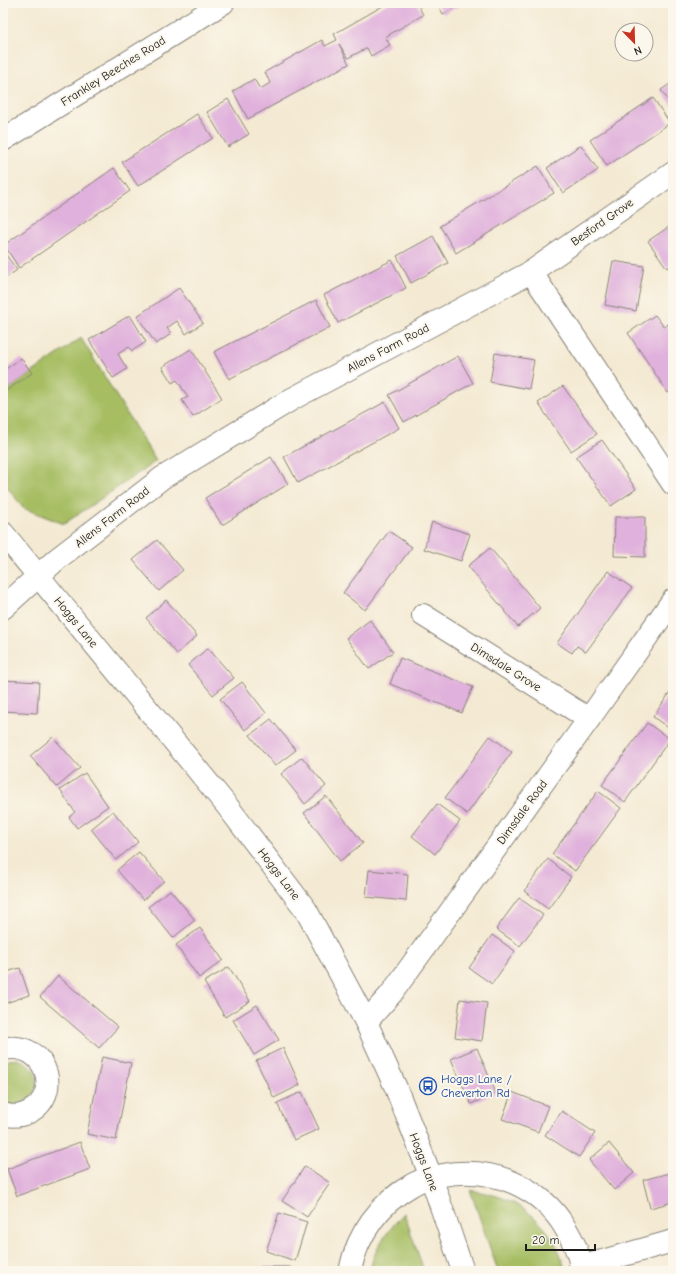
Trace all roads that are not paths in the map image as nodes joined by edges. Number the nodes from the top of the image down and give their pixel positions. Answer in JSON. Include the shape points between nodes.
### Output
{"nodes":[{"id":1,"x":223,"y":3,"type":"edge"},
{"id":2,"x":3,"y":140,"type":"edge"},
{"id":3,"x":673,"y":173,"type":"edge"},
{"id":4,"x":531,"y":272,"type":"junction"},
{"id":5,"x":673,"y":484,"type":"edge"},
{"id":6,"x":3,"y":533,"type":"edge"},
{"id":7,"x":39,"y":575,"type":"junction"},
{"id":8,"x":673,"y":600,"type":"edge"},
{"id":9,"x":3,"y":608,"type":"edge"},
{"id":10,"x":423,"y":615,"type":"dead end"},
{"id":11,"x":589,"y":719,"type":"junction"},
{"id":12,"x":366,"y":1022,"type":"junction"},
{"id":13,"x":3,"y":1049,"type":"edge"},
{"id":14,"x":3,"y":1114,"type":"edge"},
{"id":15,"x":431,"y":1177,"type":"junction"},
{"id":16,"x":673,"y":1241,"type":"edge"},
{"id":17,"x":581,"y":1269,"type":"edge"},
{"id":18,"x":350,"y":1271,"type":"edge"},
{"id":19,"x":463,"y":1271,"type":"edge"}],
"edges":[{"from":1,"to":2,"type":"street","name":"Frankley Beeches Road"},
{"from":3,"to":4,"type":"street","name":"Besford Grove"},
{"from":4,"to":5,"type":"street"},
{"from":4,"to":7,"type":"street","name":"Allens Farm Road","via":[[292,399],[162,478]]},
{"from":6,"to":7,"type":"street","name":"Hoggs Lane"},
{"from":7,"to":9,"type":"street","name":"Allens Farm Road"},
{"from":7,"to":12,"type":"street","name":"Hoggs Lane","via":[[228,807],[306,910]]},
{"from":8,"to":11,"type":"street","name":"Dimsdale Road"},
{"from":10,"to":11,"type":"street","name":"Dimsdale Grove"},
{"from":11,"to":12,"type":"street","name":"Dimsdale Road","via":[[390,994]]},
{"from":12,"to":15,"type":"street","name":"Hoggs Lane","via":[[396,1088]]},
{"from":13,"to":14,"type":"street","via":[[15,1047],[26,1050],[43,1064],[47,1075],[44,1097],[37,1106],[28,1113],[17,1116]]},
{"from":15,"to":17,"type":"street","via":[[458,1172],[487,1174],[509,1180],[530,1190],[561,1220],[574,1243]]},
{"from":15,"to":18,"type":"street","via":[[412,1184],[385,1204],[360,1239]]},
{"from":15,"to":19,"type":"street","name":"Hoggs Lane"},
{"from":16,"to":17,"type":"street"}]}
